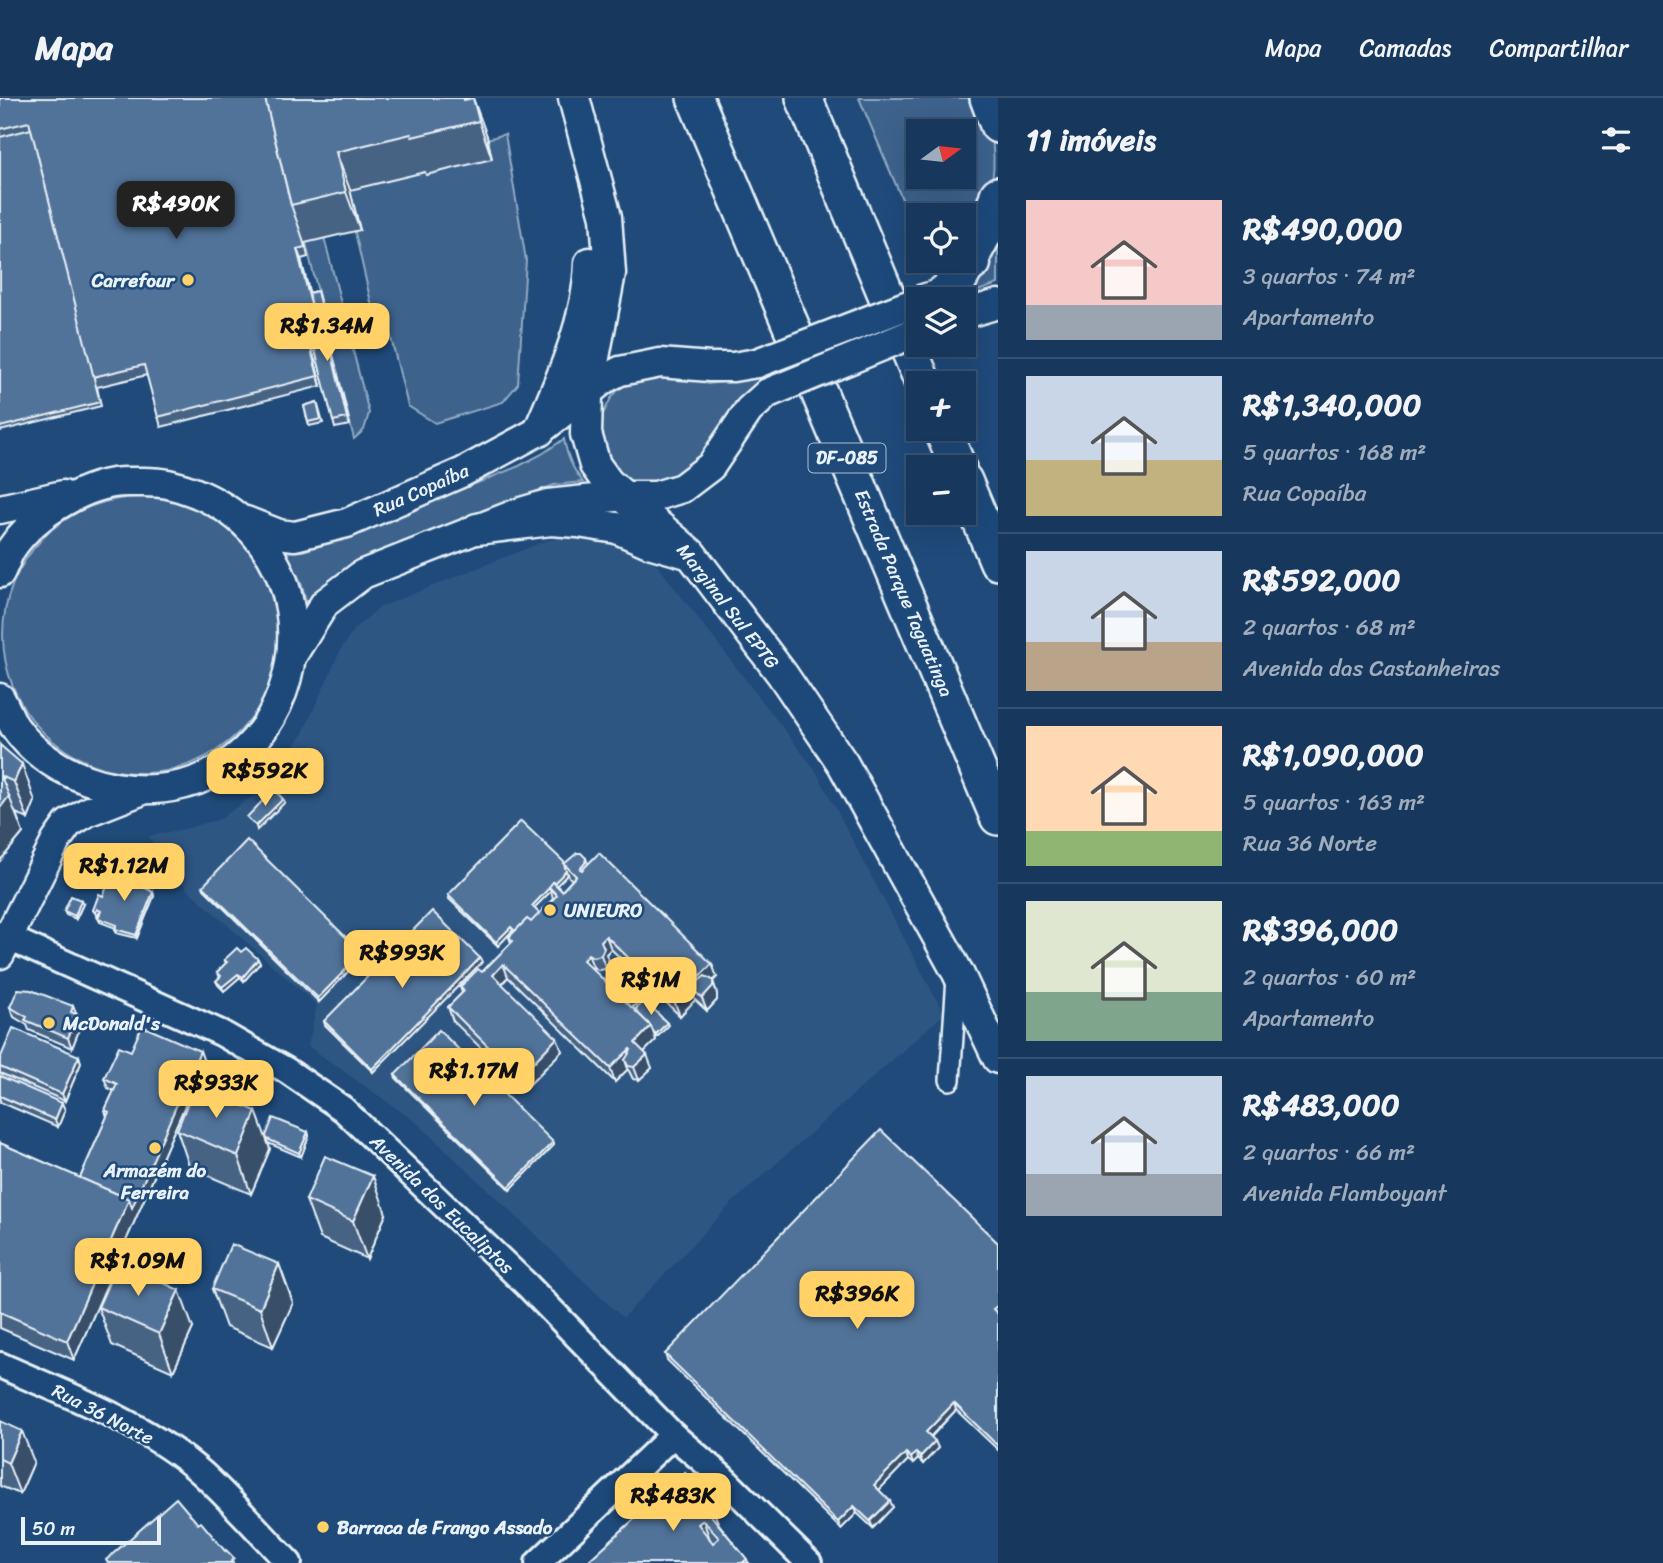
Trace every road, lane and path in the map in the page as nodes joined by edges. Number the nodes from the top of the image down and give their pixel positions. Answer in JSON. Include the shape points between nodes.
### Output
{"nodes":[{"id":1,"x":574,"y":98,"type":"edge"},
{"id":2,"x":695,"y":98,"type":"edge"},
{"id":3,"x":804,"y":98,"type":"edge"},
{"id":4,"x":988,"y":98,"type":"edge"},
{"id":5,"x":998,"y":125,"type":"edge"},
{"id":6,"x":591,"y":161,"type":"junction"},
{"id":7,"x":998,"y":195,"type":"edge"},
{"id":8,"x":998,"y":236,"type":"edge"},
{"id":9,"x":939,"y":287,"type":"edge"},
{"id":10,"x":943,"y":287,"type":"edge"},
{"id":11,"x":906,"y":304,"type":"edge"},
{"id":12,"x":998,"y":304,"type":"edge"},
{"id":13,"x":976,"y":310,"type":"edge"},
{"id":14,"x":906,"y":336,"type":"edge"},
{"id":15,"x":918,"y":371,"type":"edge"},
{"id":16,"x":587,"y":394,"type":"junction"},
{"id":17,"x":539,"y":431,"type":"junction"},
{"id":18,"x":83,"y":491,"type":"junction"},
{"id":19,"x":624,"y":496,"type":"junction"},
{"id":20,"x":0,"y":509,"type":"edge"},
{"id":21,"x":976,"y":510,"type":"edge"},
{"id":22,"x":240,"y":519,"type":"junction"},
{"id":23,"x":477,"y":529,"type":"junction"},
{"id":24,"x":691,"y":554,"type":"junction"},
{"id":25,"x":998,"y":562,"type":"edge"},
{"id":26,"x":0,"y":573,"type":"edge"},
{"id":27,"x":293,"y":654,"type":"junction"},
{"id":28,"x":0,"y":698,"type":"edge"},
{"id":29,"x":140,"y":791,"type":"junction"},
{"id":30,"x":998,"y":817,"type":"edge"},
{"id":31,"x":3,"y":942,"type":"edge"},
{"id":32,"x":958,"y":973,"type":"junction"},
{"id":33,"x":998,"y":1058,"type":"edge"},
{"id":34,"x":950,"y":1080,"type":"dead end"},
{"id":35,"x":0,"y":1364,"type":"edge"},
{"id":36,"x":673,"y":1436,"type":"junction"},
{"id":37,"x":289,"y":1563,"type":"edge"},
{"id":38,"x":538,"y":1563,"type":"edge"},
{"id":39,"x":809,"y":1563,"type":"edge"}],
"edges":[{"from":1,"to":6,"type":"main road","name":"Marginal Sul EPTG"},
{"from":2,"to":30,"type":"highway","name":"Estrada Parque Taguatinga","number":"DF-085"},
{"from":3,"to":15,"type":"highway"},
{"from":4,"to":5,"type":"highway"},
{"from":6,"to":16,"type":"main road","name":"Marginal Sul EPTG","via":[[606,217],[610,273]]},
{"from":6,"to":17,"type":"main road","via":[[590,279],[575,342]]},
{"from":7,"to":9,"type":"highway","via":[[990,222]]},
{"from":8,"to":10,"type":"main road","via":[[975,265]]},
{"from":11,"to":16,"type":"main road","name":"Rua Copaíba","bridge":true,"via":[[757,363],[710,368],[660,363],[620,371]]},
{"from":12,"to":13,"type":"main road"},
{"from":14,"to":19,"type":"main road","bridge":true,"via":[[768,393],[749,410],[711,466],[682,488],[656,496]]},
{"from":16,"to":17,"type":"main road","name":"Rua Copaíba"},
{"from":16,"to":19,"type":"main road","name":"Marginal Sul EPTG","via":[[586,434],[595,465]]},
{"from":17,"to":22,"type":"main road","name":"Rua Copaíba","via":[[463,472],[347,523],[295,536]]},
{"from":18,"to":20,"type":"main road"},
{"from":18,"to":22,"type":"main road","via":[[123,481],[165,483],[205,495]]},
{"from":18,"to":26,"type":"main road","via":[[43,514],[12,548]]},
{"from":19,"to":23,"type":"main road","via":[[548,504]]},
{"from":19,"to":24,"type":"main road","name":"Marginal Sul EPTG"},
{"from":21,"to":25,"type":"highway"},
{"from":22,"to":27,"type":"main road","via":[[265,547],[283,580],[293,616]]},
{"from":23,"to":24,"type":"main road","via":[[551,520],[578,522],[617,528]]},
{"from":23,"to":27,"type":"main road","via":[[363,574],[325,603]]},
{"from":24,"to":32,"type":"main road","name":"Marginal Sul EPTG","via":[[843,764]]},
{"from":27,"to":29,"type":"main road","via":[[278,706],[235,758],[173,788]]},
{"from":28,"to":29,"type":"main road","via":[[15,727],[49,762],[93,784]]},
{"from":29,"to":31,"type":"main road","via":[[68,824]]},
{"from":31,"to":36,"type":"street","name":"Avenida dos Eucaliptos","via":[[220,1033],[343,1109],[527,1285]]},
{"from":32,"to":33,"type":"main road","name":"Marginal Sul EPTG"},
{"from":32,"to":34,"type":"street"},
{"from":35,"to":37,"type":"street","name":"Rua 36 Norte","via":[[130,1424],[166,1447],[202,1474]]},
{"from":36,"to":38,"type":"street"},
{"from":36,"to":39,"type":"street","name":"Avenida dos Eucaliptos"}]}
